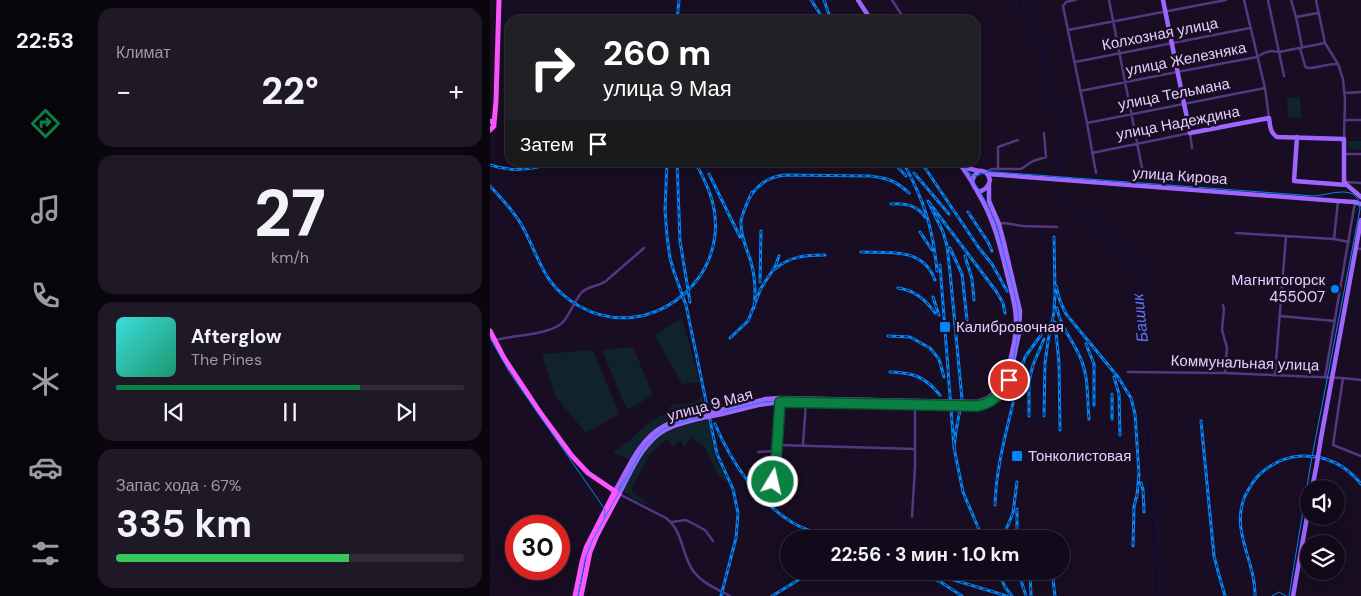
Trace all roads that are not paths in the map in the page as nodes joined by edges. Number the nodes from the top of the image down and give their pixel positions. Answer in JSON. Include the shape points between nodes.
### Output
{"nodes":[{"id":1,"x":499,"y":0,"type":"edge"},
{"id":2,"x":858,"y":0,"type":"edge"},
{"id":3,"x":892,"y":0,"type":"edge"},
{"id":4,"x":1075,"y":0,"type":"edge"},
{"id":5,"x":1109,"y":0,"type":"edge"},
{"id":6,"x":1163,"y":0,"type":"edge"},
{"id":7,"x":1226,"y":0,"type":"edge"},
{"id":8,"x":1244,"y":0,"type":"edge"},
{"id":9,"x":1268,"y":0,"type":"edge"},
{"id":10,"x":1291,"y":0,"type":"edge"},
{"id":11,"x":1316,"y":0,"type":"edge"},
{"id":12,"x":1166,"y":12,"type":"junction"},
{"id":13,"x":1318,"y":13,"type":"junction"},
{"id":14,"x":868,"y":15,"type":"edge"},
{"id":15,"x":902,"y":15,"type":"edge"},
{"id":16,"x":1296,"y":17,"type":"junction"},
{"id":17,"x":1113,"y":22,"type":"junction"},
{"id":18,"x":1250,"y":28,"type":"junction"},
{"id":19,"x":1068,"y":30,"type":"junction"},
{"id":20,"x":1171,"y":43,"type":"junction"},
{"id":21,"x":1325,"y":43,"type":"junction"},
{"id":22,"x":1301,"y":48,"type":"junction"},
{"id":23,"x":1279,"y":52,"type":"junction"},
{"id":24,"x":1118,"y":54,"type":"junction"},
{"id":25,"x":1257,"y":57,"type":"junction"},
{"id":26,"x":1074,"y":62,"type":"junction"},
{"id":27,"x":1338,"y":64,"type":"junction"},
{"id":28,"x":1177,"y":72,"type":"junction"},
{"id":29,"x":1284,"y":76,"type":"dead end"},
{"id":30,"x":1124,"y":82,"type":"junction"},
{"id":31,"x":1265,"y":88,"type":"junction"},
{"id":32,"x":1080,"y":91,"type":"junction"},
{"id":33,"x":1361,"y":92,"type":"edge"},
{"id":34,"x":1345,"y":93,"type":"junction"},
{"id":35,"x":1184,"y":104,"type":"junction"},
{"id":36,"x":1131,"y":114,"type":"junction"},
{"id":37,"x":1269,"y":118,"type":"junction"},
{"id":38,"x":1344,"y":120,"type":"junction"},
{"id":39,"x":1361,"y":120,"type":"edge"},
{"id":40,"x":1087,"y":123,"type":"junction"},
{"id":41,"x":491,"y":126,"type":"edge"},
{"id":42,"x":1044,"y":133,"type":"dead end"},
{"id":43,"x":1190,"y":133,"type":"junction"},
{"id":44,"x":1297,"y":137,"type":"junction"},
{"id":45,"x":1344,"y":139,"type":"junction"},
{"id":46,"x":1018,"y":140,"type":"dead end"},
{"id":47,"x":1137,"y":144,"type":"junction"},
{"id":48,"x":1192,"y":148,"type":"dead end"},
{"id":49,"x":1092,"y":153,"type":"junction"},
{"id":50,"x":1344,"y":154,"type":"junction"},
{"id":51,"x":1361,"y":154,"type":"edge"},
{"id":52,"x":961,"y":167,"type":"edge"},
{"id":53,"x":966,"y":167,"type":"edge"},
{"id":54,"x":998,"y":169,"type":"junction"},
{"id":55,"x":979,"y":171,"type":"junction"},
{"id":56,"x":987,"y":173,"type":"junction"},
{"id":57,"x":1096,"y":173,"type":"dead end"},
{"id":58,"x":997,"y":176,"type":"junction"},
{"id":59,"x":1144,"y":178,"type":"dead end"},
{"id":60,"x":972,"y":182,"type":"junction"},
{"id":61,"x":989,"y":183,"type":"junction"},
{"id":62,"x":1361,"y":183,"type":"edge"},
{"id":63,"x":1346,"y":184,"type":"junction"},
{"id":64,"x":977,"y":191,"type":"junction"},
{"id":65,"x":1361,"y":197,"type":"edge"},
{"id":66,"x":1338,"y":201,"type":"junction"},
{"id":67,"x":1355,"y":202,"type":"junction"},
{"id":68,"x":1361,"y":204,"type":"edge"},
{"id":69,"x":1361,"y":220,"type":"edge"},
{"id":70,"x":996,"y":224,"type":"junction"},
{"id":71,"x":1057,"y":227,"type":"dead end"},
{"id":72,"x":1236,"y":233,"type":"dead end"},
{"id":73,"x":1286,"y":236,"type":"junction"},
{"id":74,"x":1334,"y":239,"type":"junction"},
{"id":75,"x":1349,"y":242,"type":"junction"},
{"id":76,"x":644,"y":248,"type":"dead end"},
{"id":77,"x":1358,"y":249,"type":"edge"},
{"id":78,"x":1223,"y":305,"type":"dead end"},
{"id":79,"x":1280,"y":316,"type":"junction"},
{"id":80,"x":1335,"y":321,"type":"junction"},
{"id":81,"x":490,"y":331,"type":"edge"},
{"id":82,"x":494,"y":340,"type":"junction"},
{"id":83,"x":1128,"y":372,"type":"dead end"},
{"id":84,"x":1225,"y":372,"type":"junction"},
{"id":85,"x":1275,"y":375,"type":"junction"},
{"id":86,"x":1324,"y":377,"type":"junction"},
{"id":87,"x":1332,"y":377,"type":"junction"},
{"id":88,"x":1343,"y":378,"type":"junction"},
{"id":89,"x":1361,"y":380,"type":"edge"},
{"id":90,"x":806,"y":400,"type":"junction"},
{"id":91,"x":780,"y":402,"type":"junction"},
{"id":92,"x":916,"y":405,"type":"junction"},
{"id":93,"x":721,"y":412,"type":"junction"},
{"id":94,"x":778,"y":445,"type":"junction"},
{"id":95,"x":803,"y":445,"type":"junction"},
{"id":96,"x":915,"y":449,"type":"junction"},
{"id":97,"x":777,"y":451,"type":"junction"},
{"id":98,"x":758,"y":452,"type":"dead end"},
{"id":99,"x":1360,"y":456,"type":"edge"},
{"id":100,"x":1314,"y":480,"type":"edge"},
{"id":101,"x":773,"y":482,"type":"dead end"},
{"id":102,"x":617,"y":493,"type":"junction"},
{"id":103,"x":912,"y":517,"type":"dead end"},
{"id":104,"x":672,"y":522,"type":"junction"},
{"id":105,"x":1306,"y":525,"type":"edge"},
{"id":106,"x":713,"y":541,"type":"dead end"},
{"id":107,"x":717,"y":590,"type":"junction"},
{"id":108,"x":718,"y":594,"type":"dead end"},
{"id":109,"x":575,"y":596,"type":"edge"},
{"id":110,"x":581,"y":596,"type":"edge"},
{"id":111,"x":730,"y":596,"type":"edge"},
{"id":112,"x":1293,"y":596,"type":"edge"}],
"edges":[{"from":1,"to":41,"type":"main road","via":[[495,108]]},
{"from":2,"to":14,"type":"main road"},
{"from":3,"to":15,"type":"street"},
{"from":4,"to":19,"type":"street","via":[[1063,6]]},
{"from":5,"to":17,"type":"street"},
{"from":6,"to":12,"type":"main road"},
{"from":7,"to":12,"type":"street"},
{"from":8,"to":18,"type":"street"},
{"from":9,"to":23,"type":"street"},
{"from":10,"to":16,"type":"street"},
{"from":11,"to":13,"type":"street"},
{"from":12,"to":17,"type":"street"},
{"from":12,"to":20,"type":"main road"},
{"from":13,"to":16,"type":"street"},
{"from":13,"to":21,"type":"street"},
{"from":16,"to":22,"type":"street"},
{"from":17,"to":19,"type":"street"},
{"from":17,"to":24,"type":"street"},
{"from":18,"to":20,"type":"street","name":"Колхозная улица"},
{"from":18,"to":25,"type":"street"},
{"from":19,"to":26,"type":"street"},
{"from":20,"to":24,"type":"street","name":"Колхозная улица"},
{"from":20,"to":28,"type":"main road"},
{"from":21,"to":22,"type":"street","name":"улица Железняка"},
{"from":21,"to":27,"type":"street"},
{"from":22,"to":23,"type":"street","name":"улица Железняка"},
{"from":22,"to":27,"type":"street","via":[[1307,68]]},
{"from":23,"to":25,"type":"street","name":"улица Железняка","via":[[1267,52]]},
{"from":23,"to":29,"type":"street"},
{"from":24,"to":26,"type":"street","name":"Колхозная улица"},
{"from":24,"to":30,"type":"street"},
{"from":25,"to":28,"type":"street","name":"улица Железняка"},
{"from":25,"to":31,"type":"street"},
{"from":26,"to":32,"type":"street"},
{"from":27,"to":34,"type":"street"},
{"from":28,"to":30,"type":"street","name":"улица Железняка"},
{"from":28,"to":35,"type":"main road"},
{"from":30,"to":32,"type":"street","name":"улица Железняка"},
{"from":30,"to":36,"type":"street"},
{"from":31,"to":35,"type":"street","name":"улица Тельмана"},
{"from":31,"to":37,"type":"street"},
{"from":32,"to":40,"type":"street"},
{"from":33,"to":34,"type":"street"},
{"from":34,"to":38,"type":"street"},
{"from":35,"to":36,"type":"street","name":"улица Тельмана"},
{"from":35,"to":43,"type":"main road"},
{"from":36,"to":40,"type":"street","name":"улица Тельмана"},
{"from":36,"to":47,"type":"street"},
{"from":37,"to":43,"type":"main road","name":"улица Надеждина"},
{"from":37,"to":44,"type":"main road","via":[[1274,135]]},
{"from":38,"to":39,"type":"street"},
{"from":38,"to":45,"type":"street"},
{"from":40,"to":49,"type":"street"},
{"from":42,"to":54,"type":"street","via":[[1046,158],[1033,161],[1021,170]]},
{"from":43,"to":47,"type":"street","name":"улица Надеждина"},
{"from":43,"to":48,"type":"street"},
{"from":44,"to":45,"type":"main road"},
{"from":44,"to":63,"type":"main road","via":[[1294,181]]},
{"from":45,"to":50,"type":"main road"},
{"from":46,"to":54,"type":"street","via":[[998,147]]},
{"from":47,"to":49,"type":"street","name":"улица Надеждина"},
{"from":47,"to":59,"type":"street"},
{"from":49,"to":57,"type":"street"},
{"from":50,"to":51,"type":"street"},
{"from":50,"to":63,"type":"main road"},
{"from":52,"to":60,"type":"main road"},
{"from":53,"to":55,"type":"main road","name":"улица Кирова"},
{"from":54,"to":56,"type":"street"},
{"from":55,"to":56,"type":"main road","name":"улица Кирова"},
{"from":55,"to":60,"type":"main road"},
{"from":56,"to":58,"type":"main road","name":"улица Кирова"},
{"from":56,"to":61,"type":"main road"},
{"from":58,"to":61,"type":"main road"},
{"from":58,"to":66,"type":"main road","name":"улица Кирова"},
{"from":60,"to":64,"type":"main road"},
{"from":61,"to":64,"type":"main road"},
{"from":61,"to":70,"type":"main road","name":"улица 9 Мая"},
{"from":62,"to":63,"type":"street"},
{"from":63,"to":65,"type":"main road"},
{"from":64,"to":70,"type":"main road","name":"улица 9 Мая"},
{"from":66,"to":67,"type":"main road","name":"улица Кирова"},
{"from":66,"to":74,"type":"street"},
{"from":67,"to":68,"type":"main road","name":"улица Кирова"},
{"from":67,"to":75,"type":"street"},
{"from":69,"to":77,"type":"main road"},
{"from":70,"to":71,"type":"street"},
{"from":70,"to":92,"type":"main road","name":"улица 9 Мая","bridge":true,"via":[[1016,321],[1016,333],[1000,391],[977,402]]},
{"from":72,"to":73,"type":"street"},
{"from":73,"to":74,"type":"street"},
{"from":73,"to":79,"type":"street"},
{"from":74,"to":75,"type":"street"},
{"from":75,"to":80,"type":"street"},
{"from":76,"to":82,"type":"street","via":[[606,281],[582,292],[564,321],[555,328]]},
{"from":77,"to":87,"type":"main road"},
{"from":78,"to":84,"type":"street","via":[[1222,330],[1227,348]]},
{"from":79,"to":80,"type":"street"},
{"from":79,"to":85,"type":"street"},
{"from":80,"to":86,"type":"street"},
{"from":81,"to":82,"type":"main road"},
{"from":82,"to":102,"type":"main road","via":[[572,456],[588,473]]},
{"from":83,"to":84,"type":"street","name":"Коммунальная улица"},
{"from":84,"to":85,"type":"street","name":"Коммунальная улица"},
{"from":85,"to":86,"type":"street","name":"Коммунальная улица"},
{"from":86,"to":87,"type":"street","name":"Коммунальная улица"},
{"from":87,"to":88,"type":"street","name":"Коммунальная улица"},
{"from":87,"to":100,"type":"main road","bridge":true},
{"from":88,"to":89,"type":"street","name":"Коммунальная улица"},
{"from":88,"to":99,"type":"street","via":[[1333,445]]},
{"from":90,"to":91,"type":"main road","name":"улица 9 Мая"},
{"from":90,"to":92,"type":"main road","name":"улица 9 Мая"},
{"from":90,"to":93,"type":"main road","name":"улица 9 Мая","via":[[766,399]]},
{"from":90,"to":95,"type":"street"},
{"from":91,"to":93,"type":"main road","name":"улица 9 Мая"},
{"from":91,"to":94,"type":"street"},
{"from":92,"to":96,"type":"street"},
{"from":93,"to":102,"type":"main road","name":"улица 9 Мая","bridge":true,"via":[[672,426],[652,440]]},
{"from":94,"to":95,"type":"street"},
{"from":94,"to":97,"type":"street"},
{"from":95,"to":96,"type":"street"},
{"from":96,"to":103,"type":"street"},
{"from":97,"to":98,"type":"street"},
{"from":97,"to":101,"type":"street"},
{"from":102,"to":104,"type":"street"},
{"from":102,"to":109,"type":"main road","name":"улица 9 Мая","via":[[586,548]]},
{"from":102,"to":110,"type":"main road","name":"улица 9 Мая","via":[[590,552]]},
{"from":104,"to":106,"type":"street","via":[[686,520],[705,530]]},
{"from":104,"to":107,"type":"street","via":[[693,572]]},
{"from":105,"to":112,"type":"main road"},
{"from":107,"to":108,"type":"street"},
{"from":107,"to":111,"type":"street"}]}
